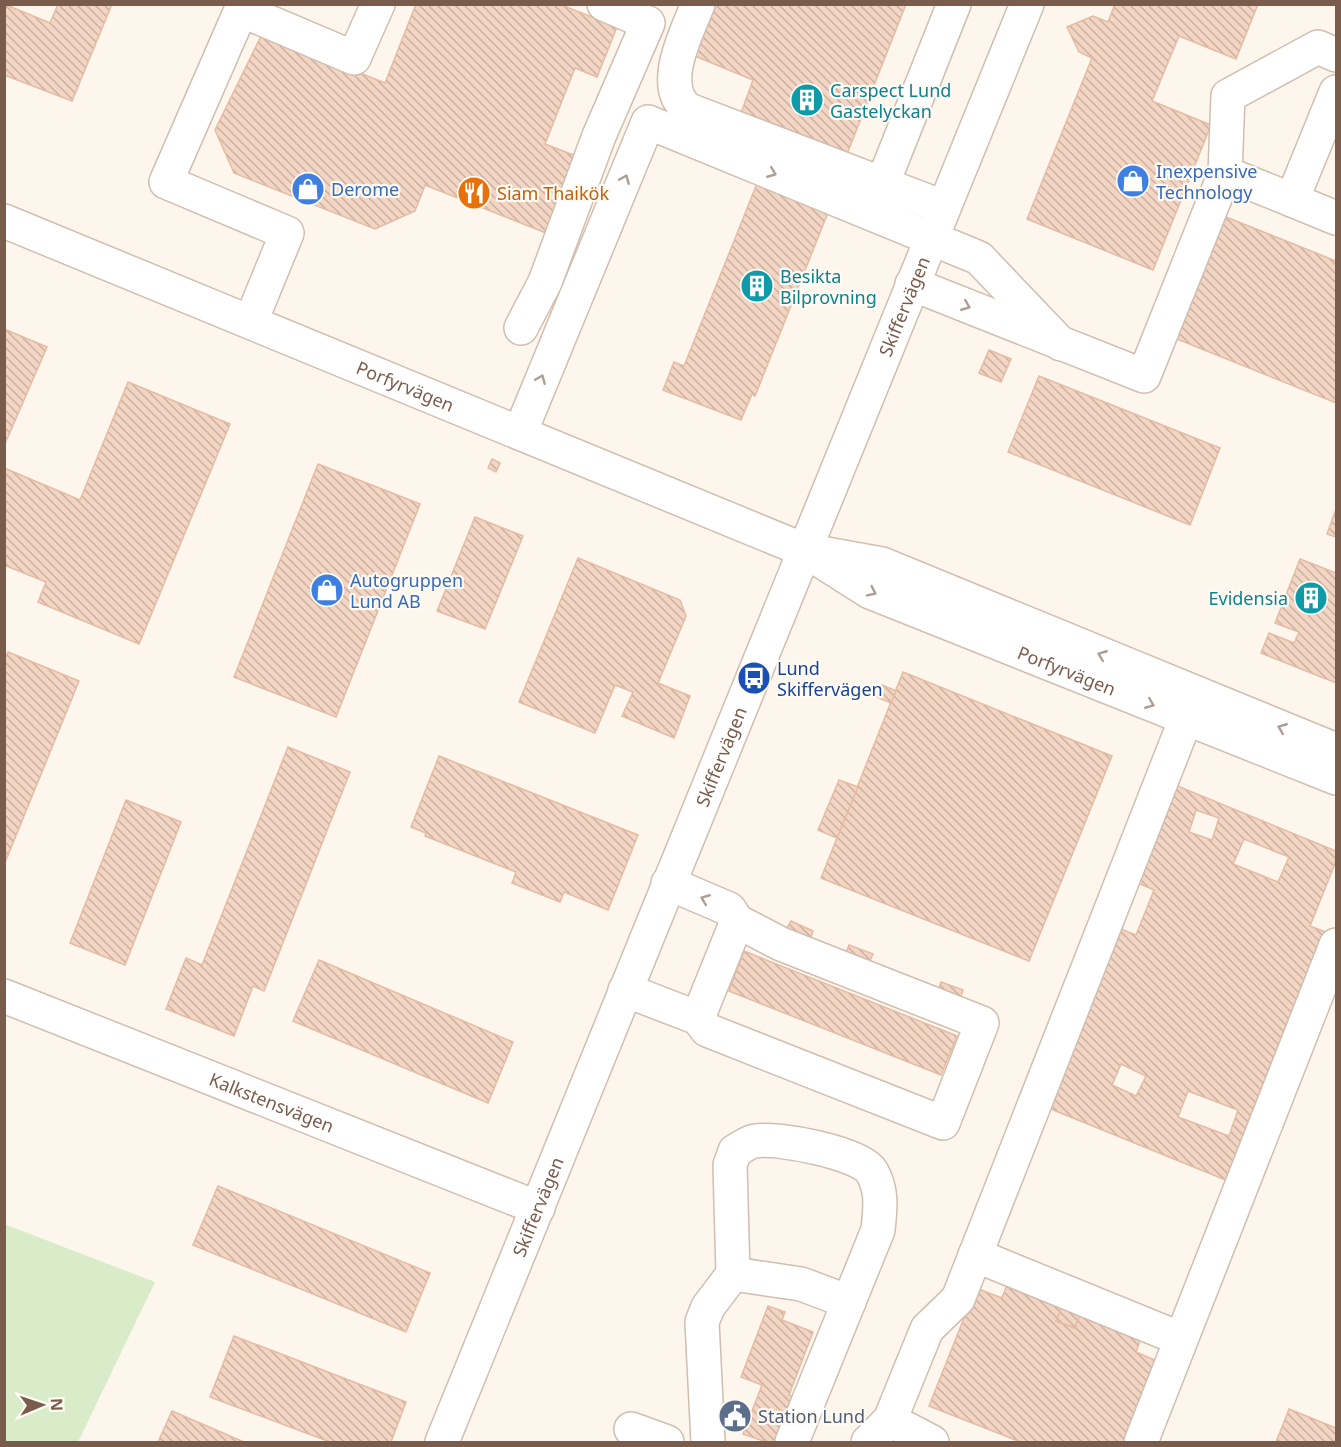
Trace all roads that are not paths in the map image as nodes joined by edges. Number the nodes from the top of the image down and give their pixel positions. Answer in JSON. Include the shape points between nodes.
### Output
{"nodes":[{"id":1,"x":378,"y":4,"type":"edge"},
{"id":2,"x":604,"y":4,"type":"edge"},
{"id":3,"x":698,"y":4,"type":"edge"},
{"id":4,"x":954,"y":4,"type":"edge"},
{"id":5,"x":1027,"y":4,"type":"edge"},
{"id":6,"x":1336,"y":55,"type":"edge"},
{"id":7,"x":1336,"y":92,"type":"edge"},
{"id":8,"x":1225,"y":173,"type":"junction"},
{"id":9,"x":882,"y":185,"type":"junction"},
{"id":10,"x":1292,"y":201,"type":"junction"},
{"id":11,"x":944,"y":207,"type":"junction"},
{"id":12,"x":1336,"y":218,"type":"edge"},
{"id":13,"x":4,"y":221,"type":"edge"},
{"id":14,"x":931,"y":238,"type":"junction"},
{"id":15,"x":912,"y":284,"type":"junction"},
{"id":16,"x":251,"y":321,"type":"junction"},
{"id":17,"x":521,"y":328,"type":"dead end"},
{"id":18,"x":1061,"y":344,"type":"junction"},
{"id":19,"x":520,"y":433,"type":"junction"},
{"id":20,"x":804,"y":550,"type":"junction"},
{"id":21,"x":1191,"y":706,"type":"junction"},
{"id":22,"x":1336,"y":750,"type":"edge"},
{"id":23,"x":1336,"y":778,"type":"edge"},
{"id":24,"x":668,"y":883,"type":"junction"},
{"id":25,"x":737,"y":921,"type":"junction"},
{"id":26,"x":1336,"y":945,"type":"edge"},
{"id":27,"x":625,"y":990,"type":"junction"},
{"id":28,"x":4,"y":996,"type":"edge"},
{"id":29,"x":698,"y":1018,"type":"junction"},
{"id":30,"x":538,"y":1208,"type":"junction"},
{"id":31,"x":975,"y":1255,"type":"junction"},
{"id":32,"x":733,"y":1274,"type":"junction"},
{"id":33,"x":849,"y":1302,"type":"junction"},
{"id":34,"x":1182,"y":1339,"type":"junction"},
{"id":35,"x":631,"y":1428,"type":"dead end"},
{"id":36,"x":879,"y":1431,"type":"edge"},
{"id":37,"x":442,"y":1443,"type":"edge"},
{"id":38,"x":667,"y":1443,"type":"edge"},
{"id":39,"x":708,"y":1443,"type":"edge"},
{"id":40,"x":792,"y":1443,"type":"edge"},
{"id":41,"x":932,"y":1443,"type":"edge"},
{"id":42,"x":1141,"y":1443,"type":"edge"}],
"edges":[{"from":1,"to":16,"type":"street","via":[[354,58],[241,10],[166,182],[287,233]]},
{"from":2,"to":17,"type":"street","via":[[648,23],[599,136],[545,282]]},
{"from":3,"to":9,"type":"street","via":[[676,59],[681,104],[689,111]]},
{"from":4,"to":9,"type":"street"},
{"from":5,"to":11,"type":"street","name":"Skiffervägen"},
{"from":6,"to":8,"type":"street","via":[[1318,47],[1228,96]]},
{"from":7,"to":10,"type":"street"},
{"from":8,"to":10,"type":"street"},
{"from":8,"to":18,"type":"street","via":[[1144,376]]},
{"from":9,"to":11,"type":"street"},
{"from":10,"to":12,"type":"street"},
{"from":11,"to":14,"type":"street","name":"Skiffervägen"},
{"from":13,"to":16,"type":"street","name":"Porfyrvägen"},
{"from":14,"to":15,"type":"street","name":"Skiffervägen"},
{"from":14,"to":18,"type":"street","via":[[979,258]]},
{"from":19,"to":14,"type":"street","one_way":true,"via":[[648,122]]},
{"from":15,"to":18,"type":"street","one_way":true},
{"from":15,"to":20,"type":"street","name":"Skiffervägen"},
{"from":16,"to":19,"type":"street","name":"Porfyrvägen"},
{"from":19,"to":20,"type":"street","name":"Porfyrvägen"},
{"from":20,"to":21,"type":"street","name":"Porfyrvägen","via":[[870,592]]},
{"from":20,"to":24,"type":"street","name":"Skiffervägen"},
{"from":22,"to":21,"type":"street","name":"Porfyrvägen","one_way":true},
{"from":21,"to":23,"type":"street","name":"Porfyrvägen"},
{"from":21,"to":31,"type":"street"},
{"from":25,"to":24,"type":"street","one_way":true,"via":[[729,909]]},
{"from":24,"to":27,"type":"street","name":"Skiffervägen"},
{"from":25,"to":29,"type":"street"},
{"from":25,"to":29,"type":"street","via":[[781,944],[982,1023],[943,1123],[707,1030]]},
{"from":26,"to":34,"type":"street"},
{"from":27,"to":29,"type":"street"},
{"from":27,"to":30,"type":"street","name":"Skiffervägen"},
{"from":28,"to":30,"type":"street","name":"Kalkstensvägen"},
{"from":30,"to":37,"type":"street","name":"Skiffervägen"},
{"from":31,"to":34,"type":"street"},
{"from":31,"to":36,"type":"street","via":[[958,1299],[927,1329]]},
{"from":32,"to":33,"type":"street","via":[[801,1284]]},
{"from":32,"to":33,"type":"street","via":[[730,1165],[735,1151],[753,1141],[788,1141],[862,1161],[881,1195],[878,1230]]},
{"from":32,"to":39,"type":"street","via":[[708,1307],[702,1322]]},
{"from":33,"to":40,"type":"street"},
{"from":34,"to":42,"type":"street"},
{"from":35,"to":38,"type":"street"},
{"from":36,"to":41,"type":"street"}]}
